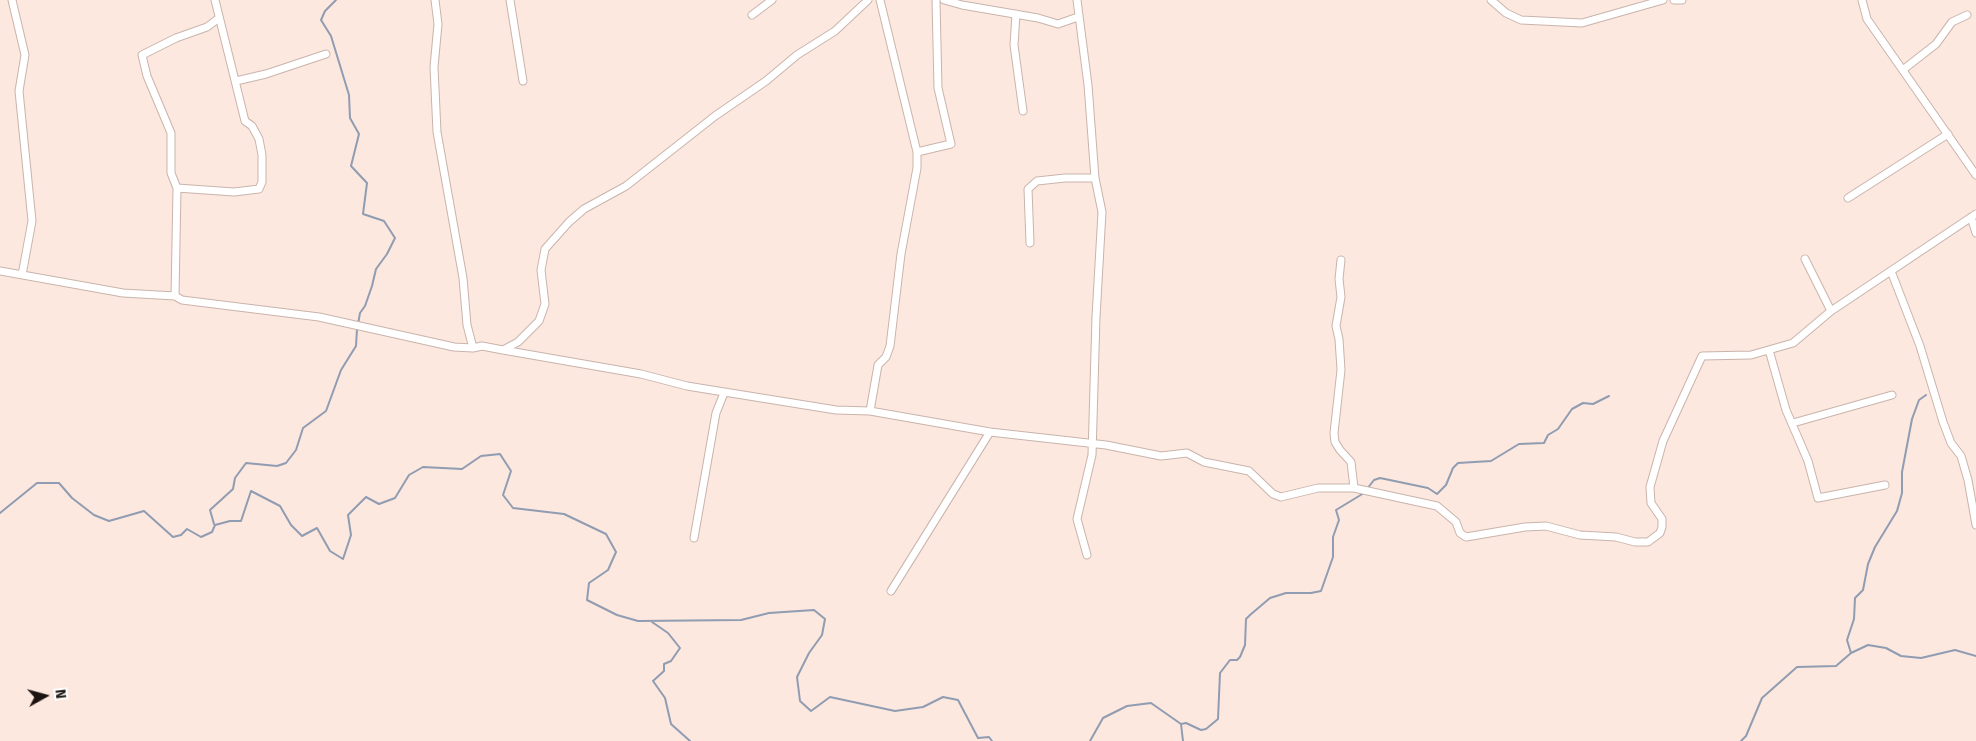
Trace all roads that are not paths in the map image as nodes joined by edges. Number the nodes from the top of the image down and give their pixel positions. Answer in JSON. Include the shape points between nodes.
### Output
{"nodes":[{"id":1,"x":12,"y":0,"type":"edge"},
{"id":2,"x":215,"y":0,"type":"edge"},
{"id":3,"x":435,"y":0,"type":"edge"},
{"id":4,"x":510,"y":0,"type":"edge"},
{"id":5,"x":772,"y":0,"type":"edge"},
{"id":6,"x":868,"y":0,"type":"edge"},
{"id":7,"x":880,"y":0,"type":"edge"},
{"id":8,"x":936,"y":0,"type":"edge"},
{"id":9,"x":944,"y":0,"type":"edge"},
{"id":10,"x":1077,"y":0,"type":"edge"},
{"id":11,"x":1491,"y":0,"type":"edge"},
{"id":12,"x":1663,"y":0,"type":"edge"},
{"id":13,"x":1674,"y":0,"type":"edge"},
{"id":14,"x":1682,"y":0,"type":"edge"},
{"id":15,"x":1862,"y":0,"type":"edge"},
{"id":16,"x":1016,"y":14,"type":"junction"},
{"id":17,"x":1967,"y":14,"type":"dead end"},
{"id":18,"x":752,"y":15,"type":"dead end"},
{"id":19,"x":219,"y":18,"type":"junction"},
{"id":20,"x":1078,"y":18,"type":"junction"},
{"id":21,"x":326,"y":54,"type":"dead end"},
{"id":22,"x":1904,"y":69,"type":"junction"},
{"id":23,"x":236,"y":81,"type":"junction"},
{"id":24,"x":523,"y":81,"type":"dead end"},
{"id":25,"x":1023,"y":111,"type":"dead end"},
{"id":26,"x":1948,"y":134,"type":"junction"},
{"id":27,"x":917,"y":152,"type":"junction"},
{"id":28,"x":1976,"y":175,"type":"edge"},
{"id":29,"x":1095,"y":178,"type":"junction"},
{"id":30,"x":177,"y":188,"type":"junction"},
{"id":31,"x":1848,"y":198,"type":"dead end"},
{"id":32,"x":1974,"y":215,"type":"edge"},
{"id":33,"x":1976,"y":233,"type":"edge"},
{"id":34,"x":1030,"y":242,"type":"dead end"},
{"id":35,"x":1805,"y":259,"type":"dead end"},
{"id":36,"x":1341,"y":260,"type":"dead end"},
{"id":37,"x":0,"y":271,"type":"edge"},
{"id":38,"x":1891,"y":271,"type":"junction"},
{"id":39,"x":22,"y":275,"type":"junction"},
{"id":40,"x":175,"y":296,"type":"junction"},
{"id":41,"x":1831,"y":311,"type":"junction"},
{"id":42,"x":473,"y":348,"type":"junction"},
{"id":43,"x":503,"y":350,"type":"junction"},
{"id":44,"x":1769,"y":350,"type":"junction"},
{"id":45,"x":724,"y":393,"type":"junction"},
{"id":46,"x":1892,"y":395,"type":"dead end"},
{"id":47,"x":870,"y":411,"type":"junction"},
{"id":48,"x":1793,"y":423,"type":"junction"},
{"id":49,"x":990,"y":432,"type":"junction"},
{"id":50,"x":1091,"y":444,"type":"junction"},
{"id":51,"x":1885,"y":485,"type":"dead end"},
{"id":52,"x":1354,"y":488,"type":"junction"},
{"id":53,"x":1976,"y":525,"type":"edge"},
{"id":54,"x":694,"y":538,"type":"dead end"},
{"id":55,"x":1087,"y":555,"type":"dead end"},
{"id":56,"x":892,"y":591,"type":"dead end"}],
"edges":[{"from":1,"to":39,"type":"street","via":[[25,55],[19,91],[32,221]]},
{"from":2,"to":19,"type":"street"},
{"from":3,"to":42,"type":"street","via":[[438,24],[434,67],[437,132]]},
{"from":4,"to":24,"type":"street"},
{"from":5,"to":18,"type":"street"},
{"from":6,"to":43,"type":"street","via":[[835,31],[797,55],[626,186],[584,209],[569,222],[545,249],[541,270],[545,304],[539,321],[518,342]]},
{"from":7,"to":27,"type":"street"},
{"from":8,"to":27,"type":"street","via":[[938,88],[951,144]]},
{"from":9,"to":16,"type":"street"},
{"from":10,"to":20,"type":"street"},
{"from":11,"to":12,"type":"street","via":[[1521,20],[1564,23],[1582,23]]},
{"from":13,"to":14,"type":"street"},
{"from":15,"to":22,"type":"street","via":[[1867,19]]},
{"from":16,"to":20,"type":"street","via":[[1058,24]]},
{"from":16,"to":25,"type":"street","via":[[1014,45]]},
{"from":17,"to":22,"type":"street","via":[[1952,22],[1936,44]]},
{"from":19,"to":23,"type":"street"},
{"from":19,"to":30,"type":"street","via":[[207,27],[142,55],[170,132],[171,173]]},
{"from":20,"to":29,"type":"street","via":[[1088,85]]},
{"from":21,"to":23,"type":"street"},
{"from":22,"to":26,"type":"street"},
{"from":23,"to":30,"type":"street","via":[[245,121],[259,139],[263,169],[259,189],[234,192]]},
{"from":26,"to":28,"type":"street"},
{"from":26,"to":31,"type":"street"},
{"from":27,"to":47,"type":"street","via":[[890,346],[878,365]]},
{"from":29,"to":34,"type":"street","via":[[1037,181],[1028,189]]},
{"from":29,"to":50,"type":"street","via":[[1102,212]]},
{"from":30,"to":40,"type":"street"},
{"from":32,"to":33,"type":"street"},
{"from":32,"to":38,"type":"street"},
{"from":35,"to":41,"type":"street"},
{"from":36,"to":52,"type":"street","via":[[1341,297],[1336,326],[1341,370],[1334,433],[1335,442],[1351,462]]},
{"from":37,"to":39,"type":"street"},
{"from":38,"to":41,"type":"street"},
{"from":38,"to":53,"type":"street","via":[[1920,346],[1942,422],[1961,456]]},
{"from":39,"to":40,"type":"street","via":[[123,293]]},
{"from":40,"to":42,"type":"street","via":[[182,300],[354,323],[394,335]]},
{"from":41,"to":44,"type":"street","via":[[1794,343]]},
{"from":42,"to":43,"type":"street","via":[[482,346]]},
{"from":43,"to":45,"type":"street","via":[[641,374]]},
{"from":44,"to":48,"type":"street","via":[[1786,410]]},
{"from":44,"to":52,"type":"street","via":[[1751,356],[1702,356],[1662,441],[1650,487],[1651,503],[1662,520],[1662,526],[1648,542],[1580,535],[1546,526],[1466,537],[1460,533],[1456,522],[1437,506]]},
{"from":45,"to":47,"type":"street","via":[[836,410]]},
{"from":45,"to":54,"type":"street","via":[[716,413]]},
{"from":46,"to":48,"type":"street"},
{"from":47,"to":49,"type":"street"},
{"from":48,"to":51,"type":"street","via":[[1818,498]]},
{"from":49,"to":50,"type":"street"},
{"from":49,"to":56,"type":"street"},
{"from":50,"to":52,"type":"street","via":[[1106,444],[1161,456],[1191,454],[1204,462],[1249,471],[1273,494],[1282,497],[1318,488]]},
{"from":50,"to":55,"type":"street","via":[[1092,455],[1077,519]]}]}
